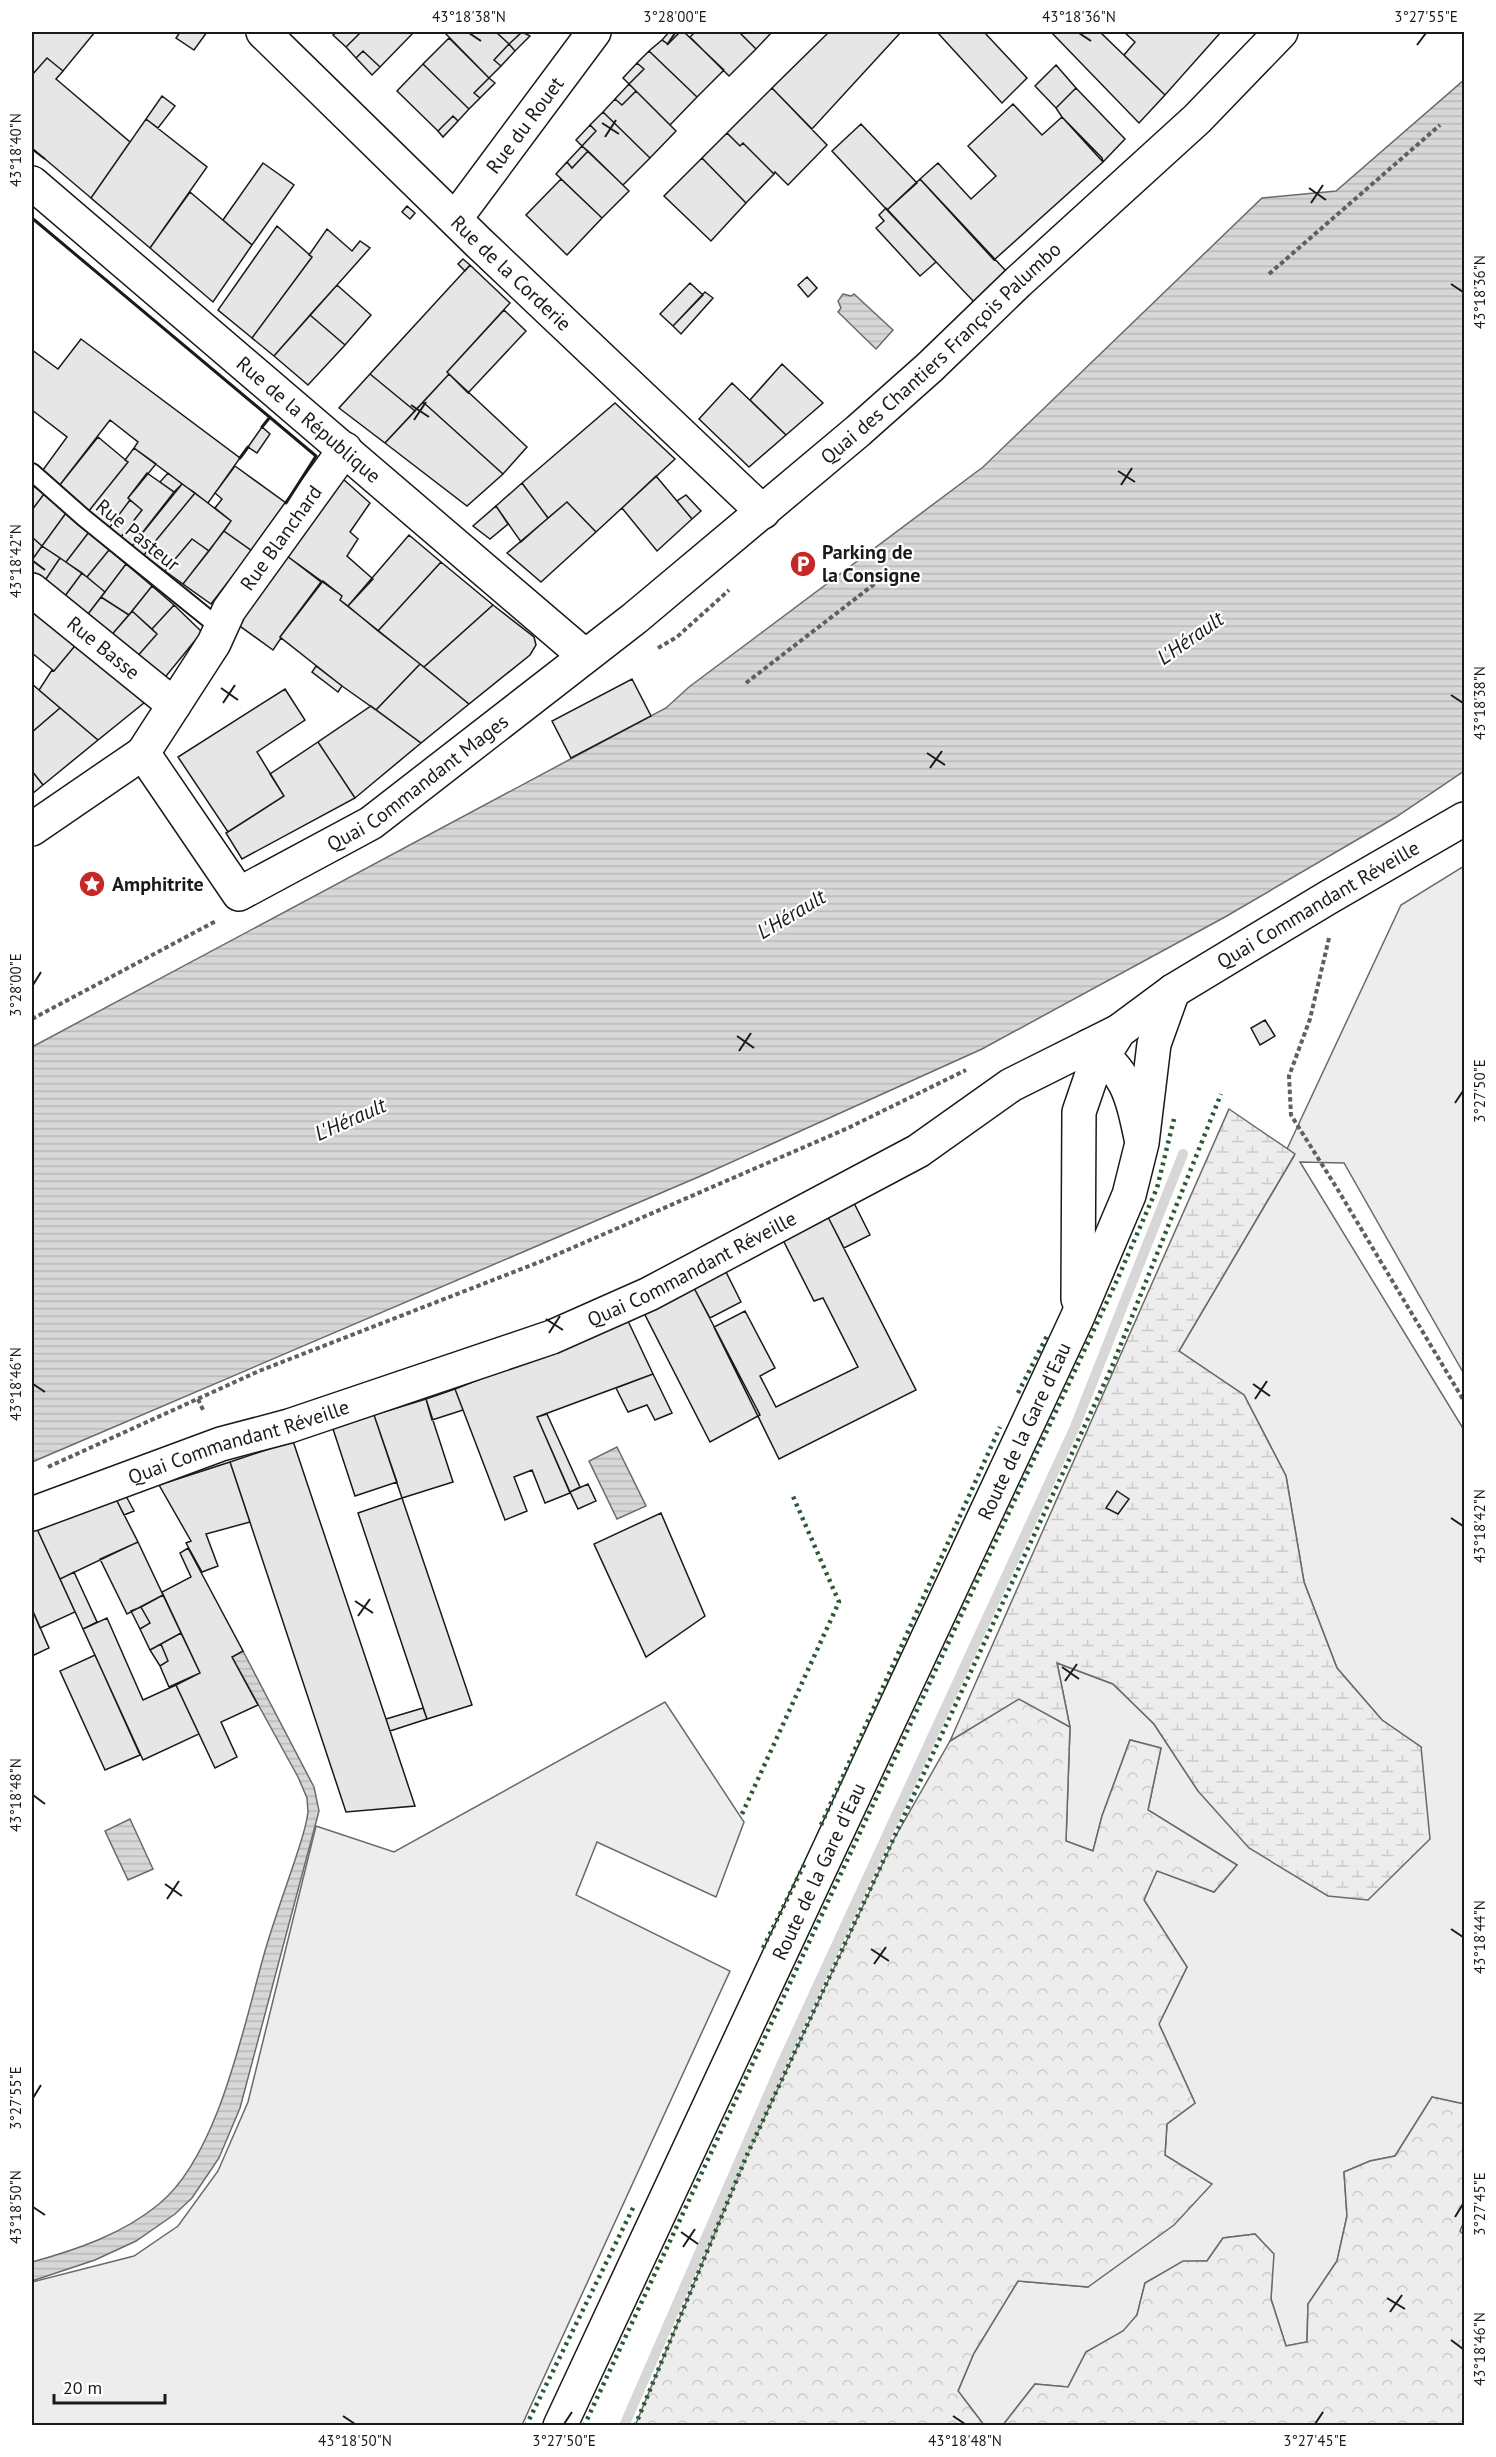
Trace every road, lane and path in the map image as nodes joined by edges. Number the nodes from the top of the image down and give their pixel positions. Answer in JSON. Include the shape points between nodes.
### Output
{"nodes":[{"id":1,"x":263,"y":32,"type":"edge"},
{"id":2,"x":594,"y":32,"type":"edge"},
{"id":3,"x":1281,"y":32,"type":"edge"},
{"id":4,"x":1440,"y":125,"type":"dead end"},
{"id":5,"x":32,"y":183,"type":"edge"},
{"id":6,"x":455,"y":219,"type":"junction"},
{"id":7,"x":1269,"y":274,"type":"dead end"},
{"id":8,"x":345,"y":449,"type":"junction"},
{"id":9,"x":32,"y":472,"type":"edge"},
{"id":10,"x":763,"y":512,"type":"junction"},
{"id":11,"x":877,"y":582,"type":"dead end"},
{"id":12,"x":32,"y":590,"type":"edge"},
{"id":13,"x":220,"y":628,"type":"junction"},
{"id":14,"x":585,"y":657,"type":"junction"},
{"id":15,"x":746,"y":683,"type":"dead end"},
{"id":16,"x":174,"y":705,"type":"junction"},
{"id":17,"x":143,"y":753,"type":"junction"},
{"id":18,"x":1464,"y":819,"type":"edge"},
{"id":19,"x":32,"y":830,"type":"edge"},
{"id":20,"x":1329,"y":897,"type":"junction"},
{"id":21,"x":1173,"y":992,"type":"junction"},
{"id":22,"x":1104,"y":1044,"type":"junction"},
{"id":23,"x":976,"y":1065,"type":"dead end"},
{"id":24,"x":1142,"y":1143,"type":"junction"},
{"id":25,"x":1077,"y":1318,"type":"junction"},
{"id":26,"x":1464,"y":1401,"type":"edge"},
{"id":27,"x":42,"y":1470,"type":"dead end"},
{"id":28,"x":32,"y":1514,"type":"edge"},
{"id":29,"x":560,"y":2426,"type":"edge"}],
"edges":[{"from":1,"to":6,"type":"street","name":"Rue de la Corderie"},
{"from":2,"to":6,"type":"street","name":"Rue du Rouet"},
{"from":3,"to":10,"type":"street","name":"Quai des Chantiers François Palumbo","via":[[1197,119],[930,367]]},
{"from":4,"to":7,"type":"path"},
{"from":5,"to":8,"type":"street","name":"Rue de la République"},
{"from":6,"to":10,"type":"street","name":"Rue de la Corderie"},
{"from":8,"to":13,"type":"street","name":"Rue Blanchard"},
{"from":8,"to":14,"type":"street","name":"Rue de la République"},
{"from":9,"to":13,"type":"lane","name":"Rue Pasteur"},
{"from":10,"to":14,"type":"street","name":"Quai des Chantiers François Palumbo"},
{"from":11,"to":15,"type":"path"},
{"from":12,"to":16,"type":"street","name":"Rue Basse"},
{"from":13,"to":16,"type":"street","name":"Rue Blanchard"},
{"from":14,"to":17,"type":"street","name":"Quai Commandant Mages","via":[[371,823],[239,894]]},
{"from":16,"to":17,"type":"street","name":"Rue Blanchard"},
{"from":17,"to":19,"type":"street"},
{"from":18,"to":20,"type":"street","name":"Quai Commandant Réveille"},
{"from":20,"to":21,"type":"street","name":"Quai Commandant Réveille"},
{"from":20,"to":26,"type":"path","via":[[1333,907],[1327,952],[1310,1019],[1289,1076],[1291,1115]]},
{"from":21,"to":22,"type":"street","name":"Route de la Gare d'Eau"},
{"from":21,"to":24,"type":"street","name":"Route de la Gare d'Eau","via":[[1154,1044]]},
{"from":22,"to":24,"type":"street","via":[[1131,1093]]},
{"from":22,"to":25,"type":"street","name":"Route de la Gare d'Eau","via":[[1080,1112]]},
{"from":22,"to":28,"type":"street","name":"Quai Commandant Réveille","via":[[1011,1085],[918,1151],[638,1299],[552,1337],[289,1426],[222,1444]]},
{"from":23,"to":27,"type":"path","via":[[848,1128],[542,1261],[259,1371]]},
{"from":24,"to":25,"type":"street","name":"Route de la Gare d'Eau","via":[[1129,1195]]},
{"from":25,"to":29,"type":"street","name":"Route de la Gare d'Eau"}]}
